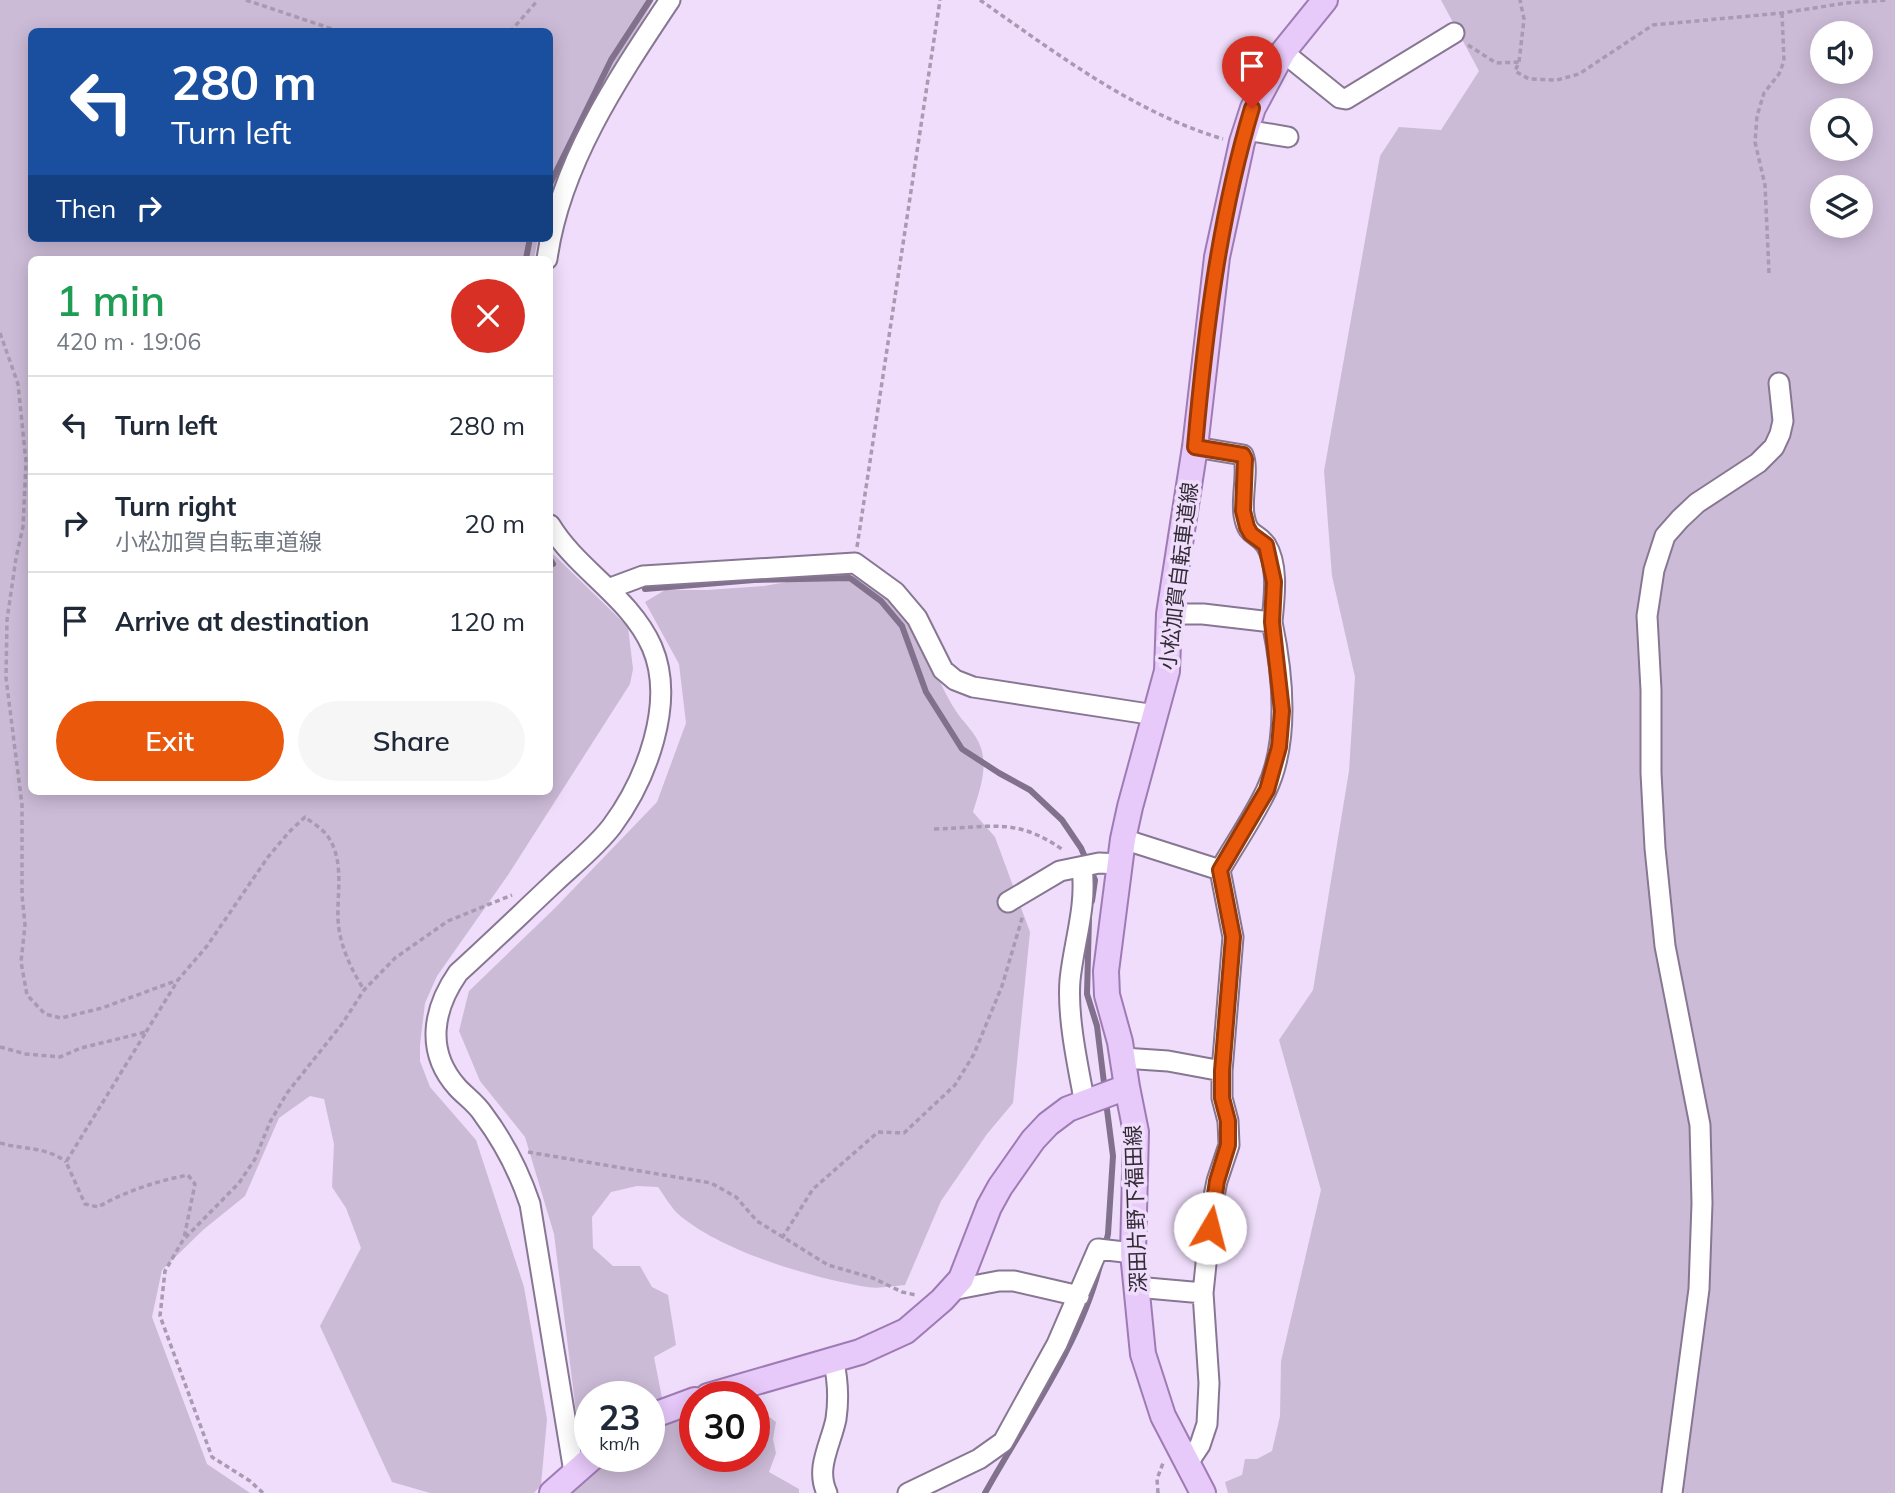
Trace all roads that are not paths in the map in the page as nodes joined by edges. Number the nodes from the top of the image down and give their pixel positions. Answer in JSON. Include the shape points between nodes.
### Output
{"nodes":[{"id":1,"x":670,"y":0,"type":"edge"},
{"id":2,"x":1325,"y":0,"type":"edge"},
{"id":3,"x":1454,"y":33,"type":"road end"},
{"id":4,"x":1283,"y":52,"type":"junction"},
{"id":5,"x":1244,"y":136,"type":"junction"},
{"id":6,"x":1288,"y":137,"type":"dead end"},
{"id":7,"x":553,"y":233,"type":"edge"},
{"id":8,"x":1779,"y":383,"type":"dead end"},
{"id":9,"x":1195,"y":447,"type":"junction"},
{"id":10,"x":553,"y":528,"type":"edge"},
{"id":11,"x":608,"y":589,"type":"junction"},
{"id":12,"x":1169,"y":614,"type":"junction"},
{"id":13,"x":1272,"y":622,"type":"junction"},
{"id":14,"x":1155,"y":715,"type":"junction"},
{"id":15,"x":1123,"y":839,"type":"junction"},
{"id":16,"x":1120,"y":864,"type":"junction"},
{"id":17,"x":1082,"y":867,"type":"junction"},
{"id":18,"x":1220,"y":870,"type":"junction"},
{"id":19,"x":1008,"y":902,"type":"dead end"},
{"id":20,"x":1123,"y":1058,"type":"junction"},
{"id":21,"x":1222,"y":1071,"type":"junction"},
{"id":22,"x":1127,"y":1087,"type":"junction"},
{"id":23,"x":1084,"y":1104,"type":"junction"},
{"id":24,"x":1133,"y":1253,"type":"junction"},
{"id":25,"x":1136,"y":1287,"type":"junction"},
{"id":26,"x":1203,"y":1293,"type":"junction"},
{"id":27,"x":947,"y":1295,"type":"junction"},
{"id":28,"x":1079,"y":1296,"type":"junction"},
{"id":29,"x":833,"y":1359,"type":"junction"},
{"id":30,"x":759,"y":1381,"type":"edge"},
{"id":31,"x":1188,"y":1463,"type":"junction"},
{"id":32,"x":574,"y":1472,"type":"joint"},
{"id":33,"x":552,"y":1493,"type":"edge"},
{"id":34,"x":827,"y":1493,"type":"edge"},
{"id":35,"x":908,"y":1493,"type":"edge"},
{"id":36,"x":1203,"y":1493,"type":"edge"},
{"id":37,"x":1672,"y":1493,"type":"edge"}],
"edges":[{"from":1,"to":7,"type":"street","via":[[578,155]]},
{"from":2,"to":4,"type":"main road","name":"小松加賀自転車道線"},
{"from":3,"to":4,"type":"street","via":[[1346,99]]},
{"from":4,"to":5,"type":"main road","name":"小松加賀自転車道線","via":[[1252,108]]},
{"from":5,"to":6,"type":"street"},
{"from":5,"to":9,"type":"main road","name":"小松加賀自転車道線","via":[[1217,257]]},
{"from":8,"to":37,"type":"street","via":[[1783,421],[1774,447],[1758,463],[1697,503],[1665,536],[1648,604],[1654,848],[1665,946],[1700,1125],[1702,1177],[1699,1289]]},
{"from":9,"to":12,"type":"main road","name":"小松加賀自転車道線"},
{"from":9,"to":13,"type":"street","via":[[1245,459],[1245,519],[1251,534],[1266,545],[1271,560]]},
{"from":10,"to":11,"type":"street"},
{"from":11,"to":14,"type":"street","via":[[643,576],[855,563],[895,592],[917,618],[943,670],[956,680],[973,687]]},
{"from":11,"to":32,"type":"street","via":[[652,648],[658,673],[662,699],[639,780],[612,826],[458,973],[438,1009],[436,1028],[445,1071],[481,1110],[506,1147],[530,1204]]},
{"from":12,"to":13,"type":"street"},
{"from":12,"to":14,"type":"main road","name":"小松加賀自転車道線","via":[[1167,671]]},
{"from":13,"to":18,"type":"street","via":[[1282,711],[1279,747],[1267,790]]},
{"from":14,"to":15,"type":"main road","name":"小松加賀自転車道線"},
{"from":15,"to":16,"type":"main road","name":"小松加賀自転車道線"},
{"from":15,"to":18,"type":"street"},
{"from":16,"to":17,"type":"street"},
{"from":16,"to":20,"type":"main road","name":"小松加賀自転車道線","via":[[1106,971],[1107,995]]},
{"from":17,"to":19,"type":"street","via":[[1060,871]]},
{"from":17,"to":23,"type":"street","via":[[1084,888],[1070,981]]},
{"from":18,"to":21,"type":"street","via":[[1233,937]]},
{"from":20,"to":21,"type":"street"},
{"from":20,"to":22,"type":"main road","name":"小松加賀自転車道線"},
{"from":21,"to":26,"type":"street","via":[[1228,1145],[1212,1206]]},
{"from":22,"to":23,"type":"main road"},
{"from":22,"to":24,"type":"main road","name":"深田片野下福田線","via":[[1136,1132]]},
{"from":23,"to":27,"type":"main road","via":[[1048,1124],[1017,1161],[989,1207],[961,1279]]},
{"from":24,"to":25,"type":"main road","name":"深田片野下福田線"},
{"from":24,"to":28,"type":"street","via":[[1098,1249]]},
{"from":25,"to":26,"type":"street"},
{"from":25,"to":31,"type":"main road","name":"深田片野下福田線","via":[[1143,1354],[1163,1416]]},
{"from":26,"to":31,"type":"street","via":[[1207,1424]]},
{"from":27,"to":28,"type":"street","via":[[1014,1281]]},
{"from":27,"to":29,"type":"main road","via":[[906,1331]]},
{"from":28,"to":35,"type":"street","via":[[1003,1442],[979,1459]]},
{"from":29,"to":30,"type":"main road"},
{"from":29,"to":34,"type":"street","via":[[838,1398],[821,1478]]},
{"from":31,"to":36,"type":"main road","name":"深田片野下福田線"},
{"from":32,"to":33,"type":"main road"}]}
